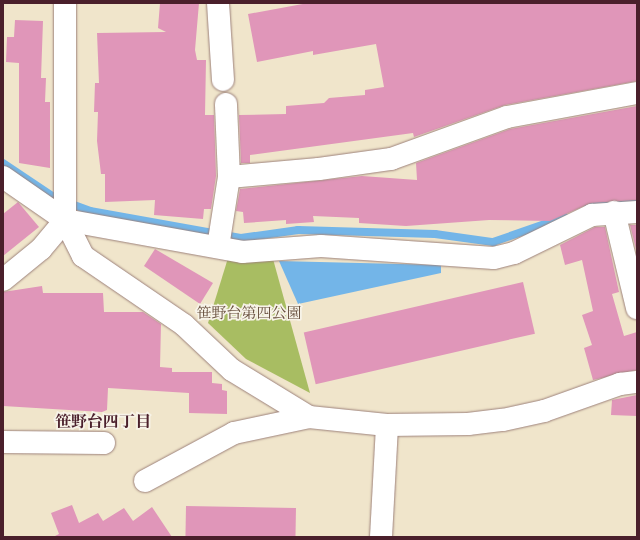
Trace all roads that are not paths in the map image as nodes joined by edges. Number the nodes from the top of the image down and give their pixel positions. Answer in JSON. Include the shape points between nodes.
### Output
{"nodes":[{"id":1,"x":65,"y":3,"type":"edge"},
{"id":2,"x":218,"y":3,"type":"edge"},
{"id":3,"x":223,"y":80,"type":"dead end"},
{"id":4,"x":637,"y":93,"type":"edge"},
{"id":5,"x":226,"y":104,"type":"dead end"},
{"id":6,"x":228,"y":176,"type":"junction"},
{"id":7,"x":3,"y":177,"type":"edge"},
{"id":8,"x":614,"y":212,"type":"junction"},
{"id":9,"x":637,"y":212,"type":"edge"},
{"id":10,"x":65,"y":220,"type":"junction"},
{"id":11,"x":218,"y":247,"type":"junction"},
{"id":12,"x":3,"y":280,"type":"edge"},
{"id":13,"x":637,"y":308,"type":"edge"},
{"id":14,"x":637,"y":382,"type":"edge"},
{"id":15,"x":309,"y":417,"type":"junction"},
{"id":16,"x":387,"y":425,"type":"junction"},
{"id":17,"x":3,"y":442,"type":"edge"},
{"id":18,"x":104,"y":443,"type":"dead end"},
{"id":19,"x":145,"y":481,"type":"dead end"},
{"id":20,"x":381,"y":537,"type":"edge"}],
"edges":[{"from":1,"to":10,"type":"street"},
{"from":2,"to":3,"type":"street"},
{"from":4,"to":6,"type":"street","via":[[507,118],[391,159]]},
{"from":5,"to":6,"type":"street"},
{"from":6,"to":11,"type":"street"},
{"from":7,"to":10,"type":"street"},
{"from":8,"to":9,"type":"street"},
{"from":8,"to":11,"type":"street","via":[[592,215],[514,253],[494,258],[321,246],[242,252]]},
{"from":8,"to":13,"type":"street"},
{"from":10,"to":11,"type":"street"},
{"from":10,"to":12,"type":"street","via":[[41,249]]},
{"from":10,"to":15,"type":"street","via":[[83,256],[184,325],[232,370]]},
{"from":14,"to":16,"type":"street","via":[[620,384],[544,411],[503,420],[468,424]]},
{"from":15,"to":16,"type":"street"},
{"from":15,"to":19,"type":"street","via":[[234,433]]},
{"from":16,"to":20,"type":"street"},
{"from":17,"to":18,"type":"street"}]}
